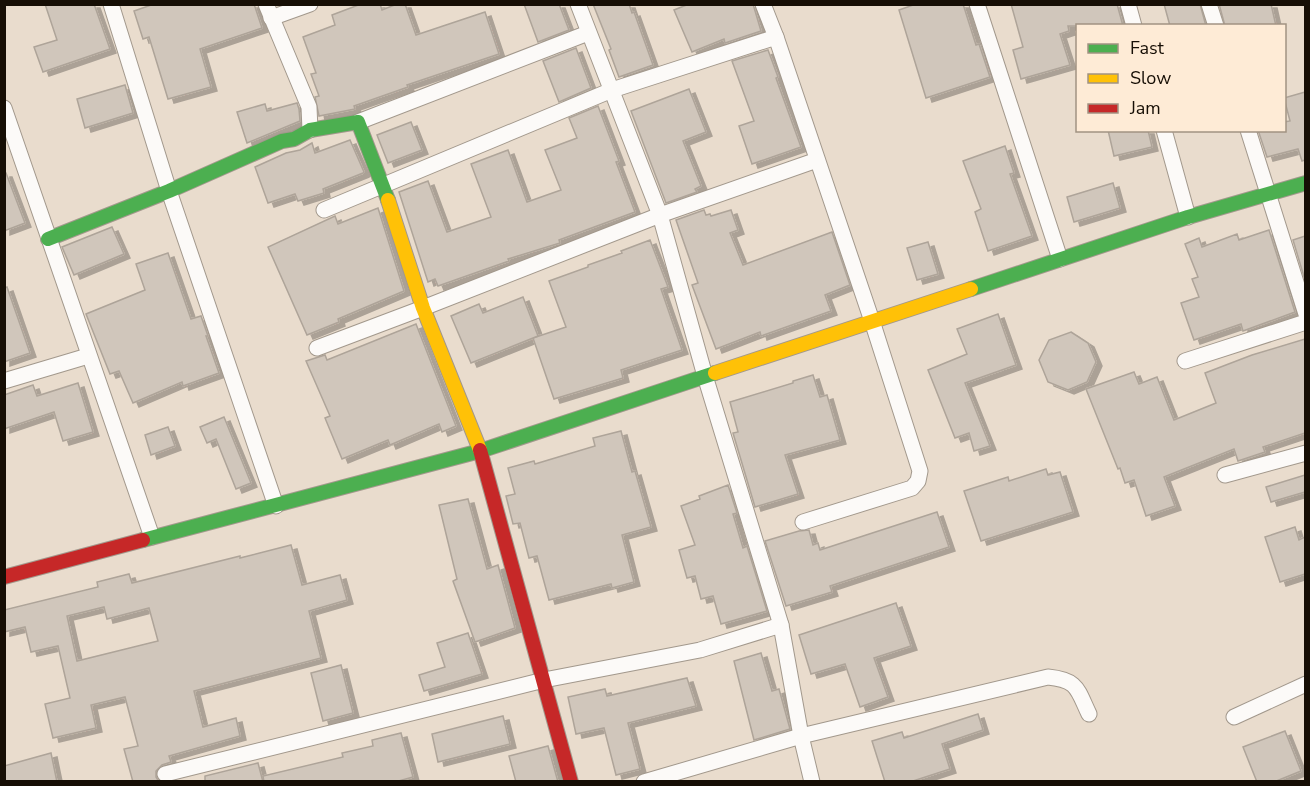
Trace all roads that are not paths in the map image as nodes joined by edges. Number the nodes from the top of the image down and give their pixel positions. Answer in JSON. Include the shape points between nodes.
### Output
{"nodes":[{"id":1,"x":111,"y":4,"type":"edge"},
{"id":2,"x":310,"y":4,"type":"edge"},
{"id":3,"x":578,"y":4,"type":"edge"},
{"id":4,"x":763,"y":4,"type":"edge"},
{"id":5,"x":977,"y":4,"type":"edge"},
{"id":6,"x":1128,"y":4,"type":"edge"},
{"id":7,"x":1209,"y":4,"type":"edge"},
{"id":8,"x":268,"y":11,"type":"edge"},
{"id":9,"x":1133,"y":24,"type":"edge"},
{"id":10,"x":1215,"y":24,"type":"edge"},
{"id":11,"x":588,"y":33,"type":"junction"},
{"id":12,"x":776,"y":37,"type":"junction"},
{"id":13,"x":612,"y":90,"type":"junction"},
{"id":14,"x":4,"y":108,"type":"edge"},
{"id":15,"x":358,"y":122,"type":"junction"},
{"id":16,"x":310,"y":130,"type":"junction"},
{"id":17,"x":1165,"y":132,"type":"edge"},
{"id":18,"x":1249,"y":132,"type":"edge"},
{"id":19,"x":817,"y":160,"type":"junction"},
{"id":20,"x":1305,"y":183,"type":"edge"},
{"id":21,"x":384,"y":186,"type":"junction"},
{"id":22,"x":168,"y":190,"type":"junction"},
{"id":23,"x":1267,"y":193,"type":"junction"},
{"id":24,"x":324,"y":210,"type":"dead end"},
{"id":25,"x":660,"y":214,"type":"junction"},
{"id":26,"x":1188,"y":217,"type":"junction"},
{"id":27,"x":48,"y":239,"type":"junction"},
{"id":28,"x":1060,"y":259,"type":"junction"},
{"id":29,"x":423,"y":308,"type":"junction"},
{"id":30,"x":1305,"y":314,"type":"edge"},
{"id":31,"x":872,"y":321,"type":"junction"},
{"id":32,"x":1305,"y":322,"type":"edge"},
{"id":33,"x":317,"y":348,"type":"dead end"},
{"id":34,"x":88,"y":356,"type":"junction"},
{"id":35,"x":1185,"y":361,"type":"dead end"},
{"id":36,"x":705,"y":376,"type":"junction"},
{"id":37,"x":4,"y":381,"type":"edge"},
{"id":38,"x":480,"y":452,"type":"junction"},
{"id":39,"x":1305,"y":453,"type":"edge"},
{"id":40,"x":1225,"y":475,"type":"dead end"},
{"id":41,"x":276,"y":506,"type":"junction"},
{"id":42,"x":803,"y":522,"type":"dead end"},
{"id":43,"x":152,"y":537,"type":"junction"},
{"id":44,"x":4,"y":577,"type":"edge"},
{"id":45,"x":781,"y":625,"type":"junction"},
{"id":46,"x":544,"y":680,"type":"junction"},
{"id":47,"x":1305,"y":684,"type":"edge"},
{"id":48,"x":1089,"y":714,"type":"dead end"},
{"id":49,"x":1234,"y":717,"type":"dead end"},
{"id":50,"x":801,"y":736,"type":"junction"},
{"id":51,"x":165,"y":774,"type":"dead end"},
{"id":52,"x":571,"y":782,"type":"edge"},
{"id":53,"x":644,"y":782,"type":"edge"},
{"id":54,"x":812,"y":782,"type":"edge"}],
"edges":[{"from":1,"to":22,"type":"street"},
{"from":2,"to":8,"type":"street"},
{"from":3,"to":11,"type":"street"},
{"from":4,"to":12,"type":"street"},
{"from":5,"to":28,"type":"street"},
{"from":6,"to":9,"type":"street"},
{"from":7,"to":10,"type":"street"},
{"from":8,"to":16,"type":"street","via":[[309,107]]},
{"from":11,"to":13,"type":"street"},
{"from":11,"to":15,"type":"street"},
{"from":12,"to":13,"type":"street"},
{"from":12,"to":19,"type":"street"},
{"from":13,"to":21,"type":"street"},
{"from":13,"to":25,"type":"street"},
{"from":14,"to":27,"type":"street"},
{"from":15,"to":16,"type":"main road"},
{"from":15,"to":21,"type":"main road"},
{"from":16,"to":22,"type":"main road"},
{"from":17,"to":26,"type":"street"},
{"from":18,"to":23,"type":"street"},
{"from":19,"to":25,"type":"street"},
{"from":19,"to":31,"type":"street"},
{"from":20,"to":23,"type":"main road"},
{"from":21,"to":24,"type":"street"},
{"from":21,"to":29,"type":"main road"},
{"from":22,"to":27,"type":"main road"},
{"from":22,"to":41,"type":"street"},
{"from":23,"to":26,"type":"main road"},
{"from":23,"to":30,"type":"street"},
{"from":25,"to":29,"type":"street"},
{"from":25,"to":36,"type":"street"},
{"from":26,"to":28,"type":"main road"},
{"from":27,"to":34,"type":"street"},
{"from":28,"to":31,"type":"main road"},
{"from":29,"to":33,"type":"street"},
{"from":29,"to":38,"type":"main road"},
{"from":31,"to":36,"type":"main road"},
{"from":31,"to":42,"type":"street","via":[[920,471],[918,481],[912,488]]},
{"from":32,"to":35,"type":"street"},
{"from":34,"to":37,"type":"street"},
{"from":34,"to":43,"type":"street"},
{"from":36,"to":38,"type":"main road"},
{"from":36,"to":45,"type":"street"},
{"from":38,"to":41,"type":"main road"},
{"from":38,"to":46,"type":"main road"},
{"from":39,"to":40,"type":"street"},
{"from":41,"to":43,"type":"main road"},
{"from":43,"to":44,"type":"main road"},
{"from":45,"to":46,"type":"street","via":[[699,650]]},
{"from":45,"to":50,"type":"street"},
{"from":46,"to":51,"type":"street"},
{"from":46,"to":52,"type":"main road"},
{"from":47,"to":49,"type":"street"},
{"from":48,"to":50,"type":"street","via":[[1076,686],[1065,678],[1048,677]]},
{"from":50,"to":53,"type":"street"},
{"from":50,"to":54,"type":"street"}]}
